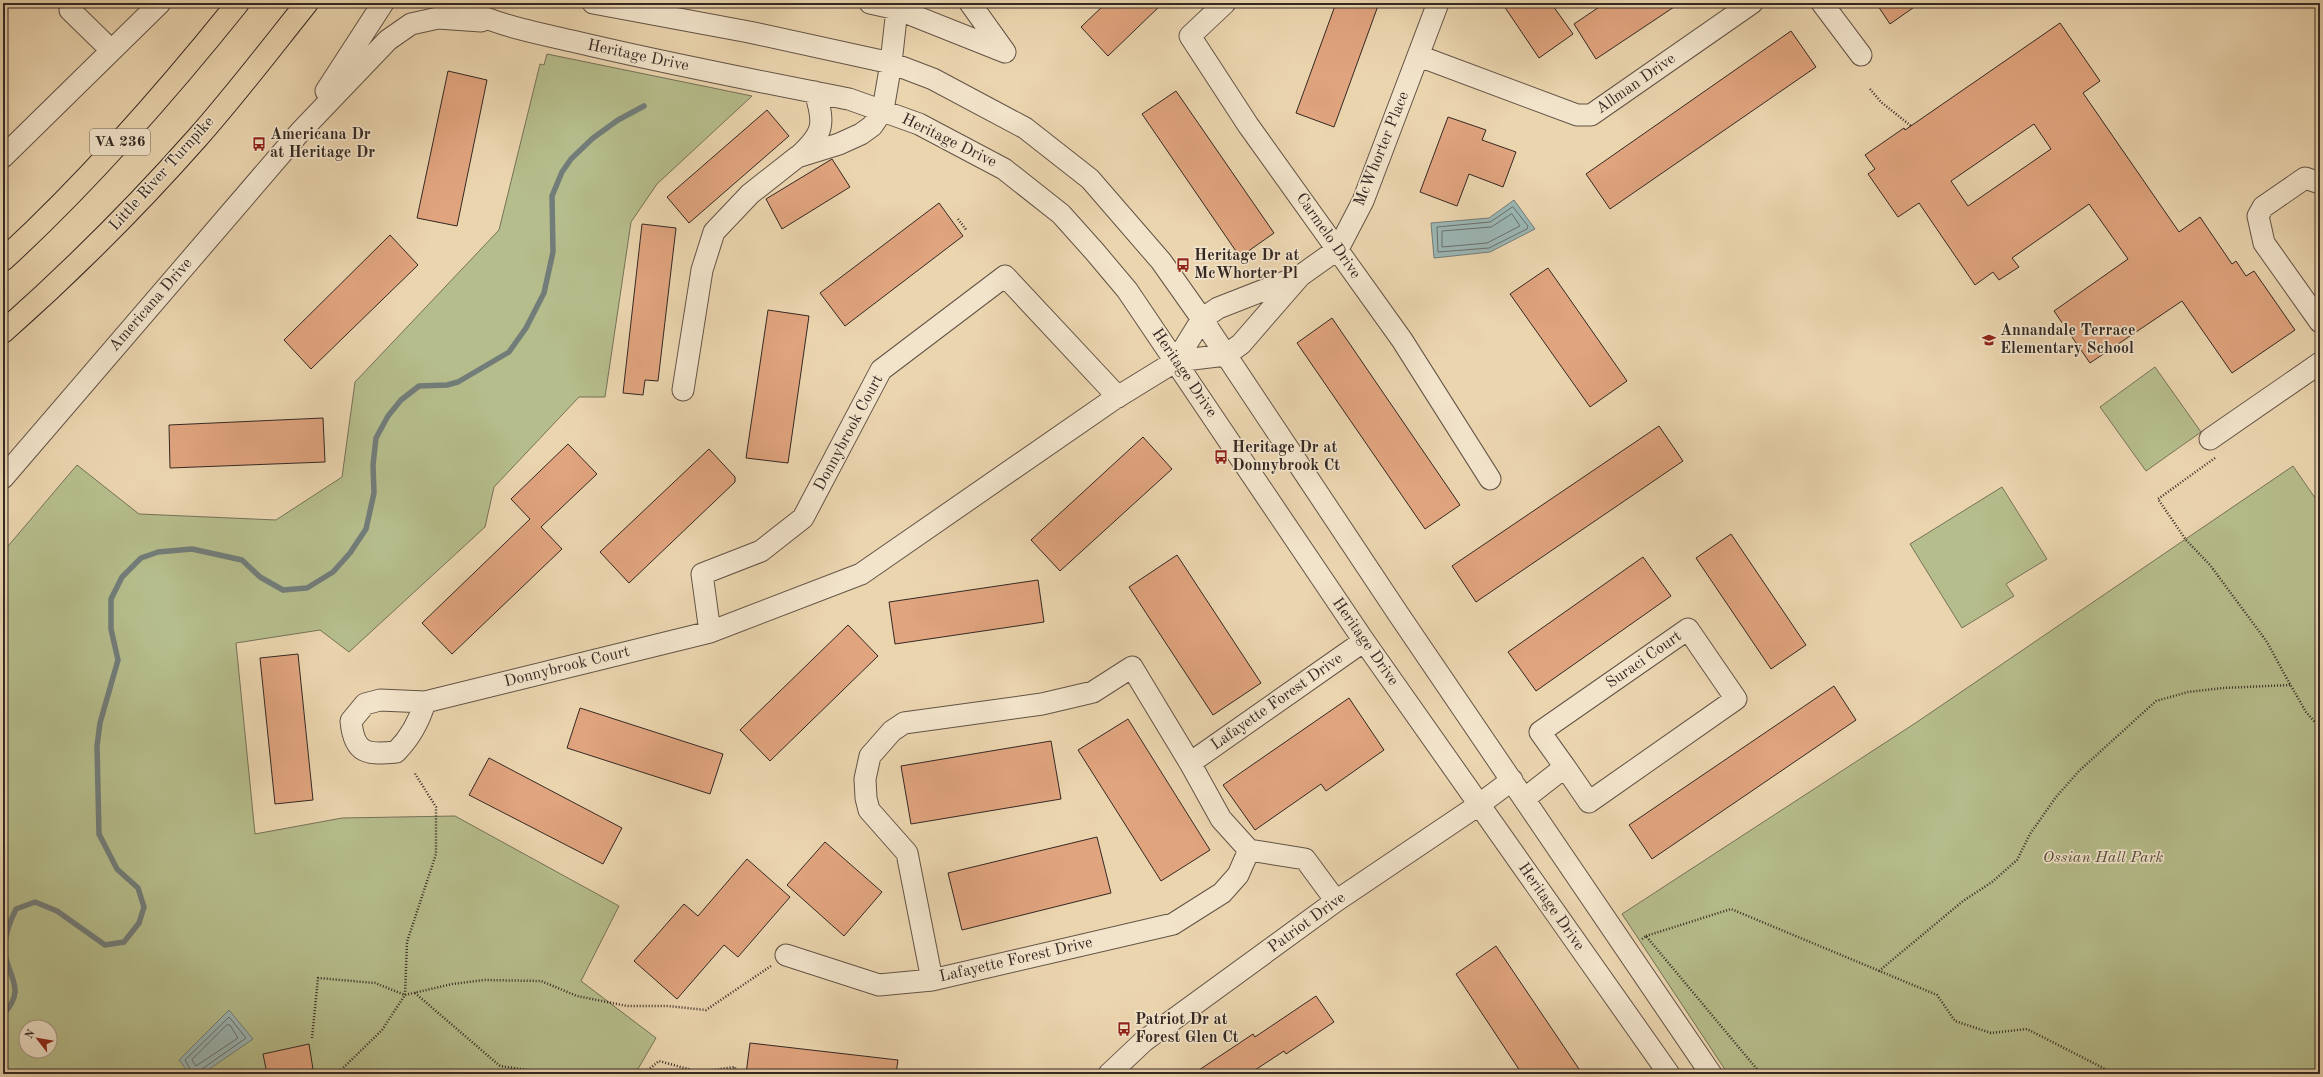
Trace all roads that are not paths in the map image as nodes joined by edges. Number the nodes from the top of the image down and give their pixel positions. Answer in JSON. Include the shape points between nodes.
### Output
{"nodes":[{"id":1,"x":159,"y":3,"type":"edge"},
{"id":2,"x":238,"y":3,"type":"edge"},
{"id":3,"x":307,"y":3,"type":"edge"},
{"id":4,"x":384,"y":3,"type":"edge"},
{"id":5,"x":454,"y":3,"type":"edge"},
{"id":6,"x":593,"y":3,"type":"edge"},
{"id":7,"x":870,"y":3,"type":"edge"},
{"id":8,"x":970,"y":3,"type":"edge"},
{"id":9,"x":1224,"y":3,"type":"edge"},
{"id":10,"x":1438,"y":3,"type":"edge"},
{"id":11,"x":1752,"y":3,"type":"edge"},
{"id":12,"x":1822,"y":3,"type":"edge"},
{"id":13,"x":898,"y":6,"type":"edge"},
{"id":14,"x":70,"y":10,"type":"dead end"},
{"id":15,"x":506,"y":23,"type":"junction"},
{"id":16,"x":110,"y":50,"type":"junction"},
{"id":17,"x":1419,"y":56,"type":"junction"},
{"id":18,"x":1860,"y":56,"type":"dead end"},
{"id":19,"x":891,"y":63,"type":"junction"},
{"id":20,"x":815,"y":92,"type":"junction"},
{"id":21,"x":882,"y":110,"type":"junction"},
{"id":22,"x":300,"y":132,"type":"junction"},
{"id":23,"x":3,"y":157,"type":"edge"},
{"id":24,"x":797,"y":157,"type":"junction"},
{"id":25,"x":2320,"y":183,"type":"edge"},
{"id":26,"x":1338,"y":249,"type":"junction"},
{"id":27,"x":3,"y":260,"type":"edge"},
{"id":28,"x":1300,"y":276,"type":"junction"},
{"id":29,"x":1202,"y":319,"type":"junction"},
{"id":30,"x":2320,"y":322,"type":"edge"},
{"id":31,"x":3,"y":332,"type":"edge"},
{"id":32,"x":1226,"y":354,"type":"junction"},
{"id":33,"x":1176,"y":362,"type":"junction"},
{"id":34,"x":2320,"y":362,"type":"edge"},
{"id":35,"x":683,"y":390,"type":"dead end"},
{"id":36,"x":1118,"y":397,"type":"junction"},
{"id":37,"x":2210,"y":439,"type":"road end"},
{"id":38,"x":3,"y":478,"type":"edge"},
{"id":39,"x":1490,"y":479,"type":"dead end"},
{"id":40,"x":710,"y":632,"type":"junction"},
{"id":41,"x":1364,"y":641,"type":"junction"},
{"id":42,"x":425,"y":702,"type":"dead end"},
{"id":43,"x":1190,"y":763,"type":"junction"},
{"id":44,"x":1565,"y":767,"type":"junction"},
{"id":45,"x":1512,"y":780,"type":"junction"},
{"id":46,"x":1524,"y":799,"type":"junction"},
{"id":47,"x":1480,"y":804,"type":"junction"},
{"id":48,"x":1249,"y":850,"type":"junction"},
{"id":49,"x":1336,"y":901,"type":"junction"},
{"id":50,"x":779,"y":960,"type":"road end"},
{"id":51,"x":932,"y":980,"type":"junction"},
{"id":52,"x":1110,"y":1074,"type":"edge"},
{"id":53,"x":1669,"y":1074,"type":"edge"},
{"id":54,"x":1711,"y":1074,"type":"edge"}],
"edges":[{"from":1,"to":16,"type":"street"},
{"from":2,"to":27,"type":"main road","number":"VA 236","via":[[109,155],[42,225]]},
{"from":3,"to":31,"type":"main road","name":"Little River Turnpike","number":"VA 236","via":[[204,130],[152,187],[105,237]]},
{"from":4,"to":22,"type":"street","name":"Americana Drive"},
{"from":5,"to":15,"type":"street","name":"Heritage Drive","via":[[469,12]]},
{"from":6,"to":19,"type":"street","via":[[749,32]]},
{"from":7,"to":13,"type":"street"},
{"from":8,"to":13,"type":"street","via":[[1005,52]]},
{"from":9,"to":26,"type":"street","name":"Carmelo Drive","via":[[1190,36],[1248,125]]},
{"from":10,"to":17,"type":"street","name":"McWhorter Place"},
{"from":11,"to":17,"type":"street","name":"Allman Drive","via":[[1591,115],[1577,115]]},
{"from":12,"to":18,"type":"street"},
{"from":13,"to":19,"type":"street"},
{"from":14,"to":16,"type":"street"},
{"from":15,"to":20,"type":"street","name":"Heritage Drive","via":[[615,52]]},
{"from":15,"to":22,"type":"street","name":"Americana Drive","via":[[438,18],[411,24],[388,40]]},
{"from":16,"to":23,"type":"street","via":[[67,96]]},
{"from":17,"to":26,"type":"street","name":"McWhorter Place","via":[[1363,200]]},
{"from":19,"to":21,"type":"street"},
{"from":19,"to":29,"type":"street","via":[[933,79],[1025,128],[1090,179],[1161,261]]},
{"from":20,"to":21,"type":"street","name":"Heritage Drive","via":[[849,99]]},
{"from":20,"to":24,"type":"street","via":[[821,112],[821,130],[815,142]]},
{"from":21,"to":24,"type":"street","via":[[872,126],[861,134]]},
{"from":21,"to":33,"type":"street","name":"Heritage Drive","via":[[919,124],[1004,169],[1061,214],[1127,290]]},
{"from":22,"to":38,"type":"street","name":"Americana Drive"},
{"from":24,"to":35,"type":"street","via":[[750,194],[714,232],[702,270]]},
{"from":25,"to":30,"type":"street","via":[[2305,178],[2263,206],[2258,216],[2264,243]]},
{"from":26,"to":28,"type":"street","name":"McWhorter Place"},
{"from":26,"to":39,"type":"street","name":"Carmelo Drive","via":[[1402,340]]},
{"from":28,"to":29,"type":"street","name":"McWhorter Place","via":[[1218,308]]},
{"from":28,"to":32,"type":"street","name":"McWhorter Place","via":[[1241,344]]},
{"from":29,"to":32,"type":"street"},
{"from":29,"to":33,"type":"street","name":"McWhorter Place"},
{"from":32,"to":33,"type":"street","name":"McWhorter Place"},
{"from":32,"to":45,"type":"street"},
{"from":33,"to":36,"type":"street","name":"Donnybrook Court"},
{"from":33,"to":41,"type":"street","name":"Heritage Drive"},
{"from":34,"to":37,"type":"street"},
{"from":36,"to":40,"type":"street","name":"Donnybrook Court","via":[[861,574]]},
{"from":36,"to":40,"type":"street","name":"Donnybrook Court","via":[[1005,276],[881,370],[803,518],[761,552],[702,574]]},
{"from":40,"to":42,"type":"street","name":"Donnybrook Court"},
{"from":41,"to":43,"type":"street","name":"Lafayette Forest Drive"},
{"from":41,"to":47,"type":"street","name":"Heritage Drive"},
{"from":43,"to":48,"type":"street","name":"Lafayette Forest Drive","via":[[1220,820]]},
{"from":43,"to":51,"type":"street","name":"Lafayette Forest Drive","via":[[1132,667],[1094,692],[1042,704],[904,723],[892,731],[870,756],[865,779],[866,798],[869,810],[907,853]]},
{"from":44,"to":44,"type":"street","name":"Suraci Court","via":[[1589,802],[1736,699],[1688,629],[1540,732]]},
{"from":44,"to":46,"type":"street"},
{"from":45,"to":46,"type":"street"},
{"from":45,"to":47,"type":"street","name":"Patriot Drive"},
{"from":46,"to":54,"type":"street"},
{"from":47,"to":49,"type":"street","name":"Patriot Drive"},
{"from":47,"to":53,"type":"street","name":"Heritage Drive"},
{"from":48,"to":49,"type":"street","via":[[1304,859]]},
{"from":48,"to":51,"type":"street","name":"Lafayette Forest Drive","via":[[1238,874],[1222,893],[1173,924]]},
{"from":49,"to":52,"type":"street","name":"Patriot Drive","via":[[1144,1042]]},
{"from":50,"to":51,"type":"street","via":[[879,985]]}]}
